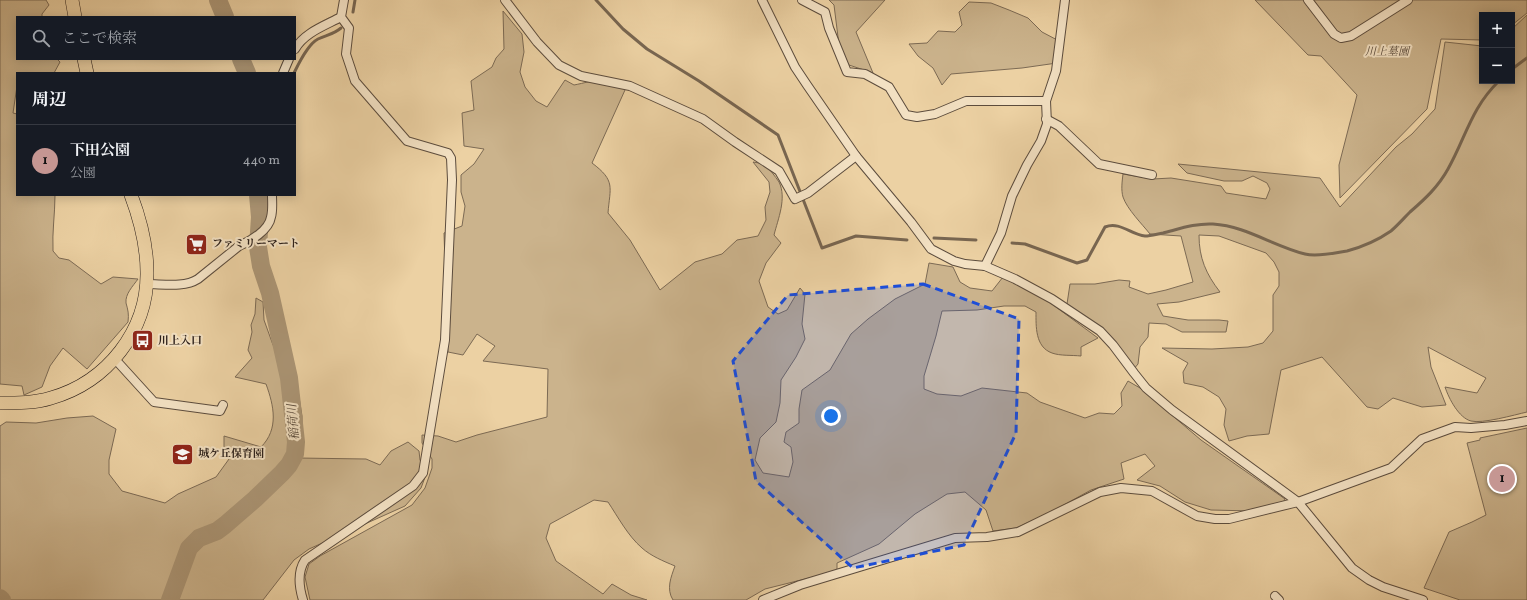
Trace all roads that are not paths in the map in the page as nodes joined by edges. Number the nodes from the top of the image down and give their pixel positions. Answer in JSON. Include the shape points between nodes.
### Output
{"nodes":[{"id":1,"x":72,"y":0,"type":"edge"},
{"id":2,"x":344,"y":0,"type":"edge"},
{"id":3,"x":505,"y":0,"type":"edge"},
{"id":4,"x":762,"y":0,"type":"edge"},
{"id":5,"x":802,"y":0,"type":"edge"},
{"id":6,"x":1065,"y":0,"type":"edge"},
{"id":7,"x":1308,"y":0,"type":"edge"},
{"id":8,"x":1408,"y":0,"type":"edge"},
{"id":9,"x":75,"y":16,"type":"edge"},
{"id":10,"x":341,"y":17,"type":"junction"},
{"id":11,"x":296,"y":47,"type":"edge"},
{"id":12,"x":84,"y":60,"type":"edge"},
{"id":13,"x":289,"y":60,"type":"edge"},
{"id":14,"x":87,"y":72,"type":"edge"},
{"id":15,"x":283,"y":72,"type":"edge"},
{"id":16,"x":1046,"y":101,"type":"junction"},
{"id":17,"x":1046,"y":119,"type":"junction"},
{"id":18,"x":856,"y":156,"type":"junction"},
{"id":19,"x":1152,"y":175,"type":"dead end"},
{"id":20,"x":131,"y":196,"type":"edge"},
{"id":21,"x":272,"y":196,"type":"edge"},
{"id":22,"x":985,"y":266,"type":"junction"},
{"id":23,"x":147,"y":284,"type":"junction"},
{"id":24,"x":114,"y":358,"type":"junction"},
{"id":25,"x":0,"y":403,"type":"edge"},
{"id":26,"x":223,"y":404,"type":"dead end"},
{"id":27,"x":1527,"y":420,"type":"edge"},
{"id":28,"x":1298,"y":502,"type":"junction"},
{"id":29,"x":303,"y":600,"type":"edge"},
{"id":30,"x":763,"y":600,"type":"edge"},
{"id":31,"x":1422,"y":600,"type":"edge"}],
"edges":[{"from":1,"to":9,"type":"main road"},
{"from":2,"to":10,"type":"street"},
{"from":3,"to":18,"type":"street","via":[[537,42],[559,65],[581,76],[630,86],[703,119],[779,171],[795,199],[808,193]]},
{"from":4,"to":18,"type":"street","via":[[795,67]]},
{"from":5,"to":16,"type":"street","via":[[825,12],[847,72],[865,74],[889,87],[906,115],[917,117],[936,114],[966,101]]},
{"from":6,"to":16,"type":"street","via":[[1056,72]]},
{"from":7,"to":8,"type":"street","via":[[1334,34],[1341,38],[1351,36]]},
{"from":10,"to":11,"type":"street","via":[[300,41]]},
{"from":10,"to":29,"type":"street","via":[[349,28],[346,54],[356,81],[407,141],[448,153],[450,158],[452,180],[446,329],[423,473],[413,486],[305,560],[301,565],[300,575]]},
{"from":12,"to":14,"type":"main road"},
{"from":13,"to":15,"type":"street"},
{"from":16,"to":17,"type":"street"},
{"from":17,"to":19,"type":"street","via":[[1059,126],[1099,164]]},
{"from":17,"to":22,"type":"street","via":[[1047,124],[1041,141],[1012,196],[1001,233]]},
{"from":18,"to":22,"type":"street","via":[[931,249],[954,261]]},
{"from":20,"to":23,"type":"main road","via":[[143,236]]},
{"from":21,"to":23,"type":"street","via":[[271,218],[266,228],[193,282]]},
{"from":22,"to":28,"type":"street","via":[[1052,299],[1100,331],[1146,388]]},
{"from":23,"to":24,"type":"main road","via":[[140,316],[129,339]]},
{"from":24,"to":25,"type":"main road","via":[[106,368],[85,384],[70,391],[27,403]]},
{"from":24,"to":26,"type":"street","via":[[154,402],[220,411]]},
{"from":27,"to":28,"type":"street","via":[[1505,425],[1455,427],[1422,439],[1391,468]]},
{"from":28,"to":30,"type":"street","via":[[1229,519],[1215,519],[1197,516],[1152,491],[1112,489],[1100,492],[1018,532],[956,538],[800,586]]},
{"from":28,"to":31,"type":"street","via":[[1352,568],[1383,587]]}]}
